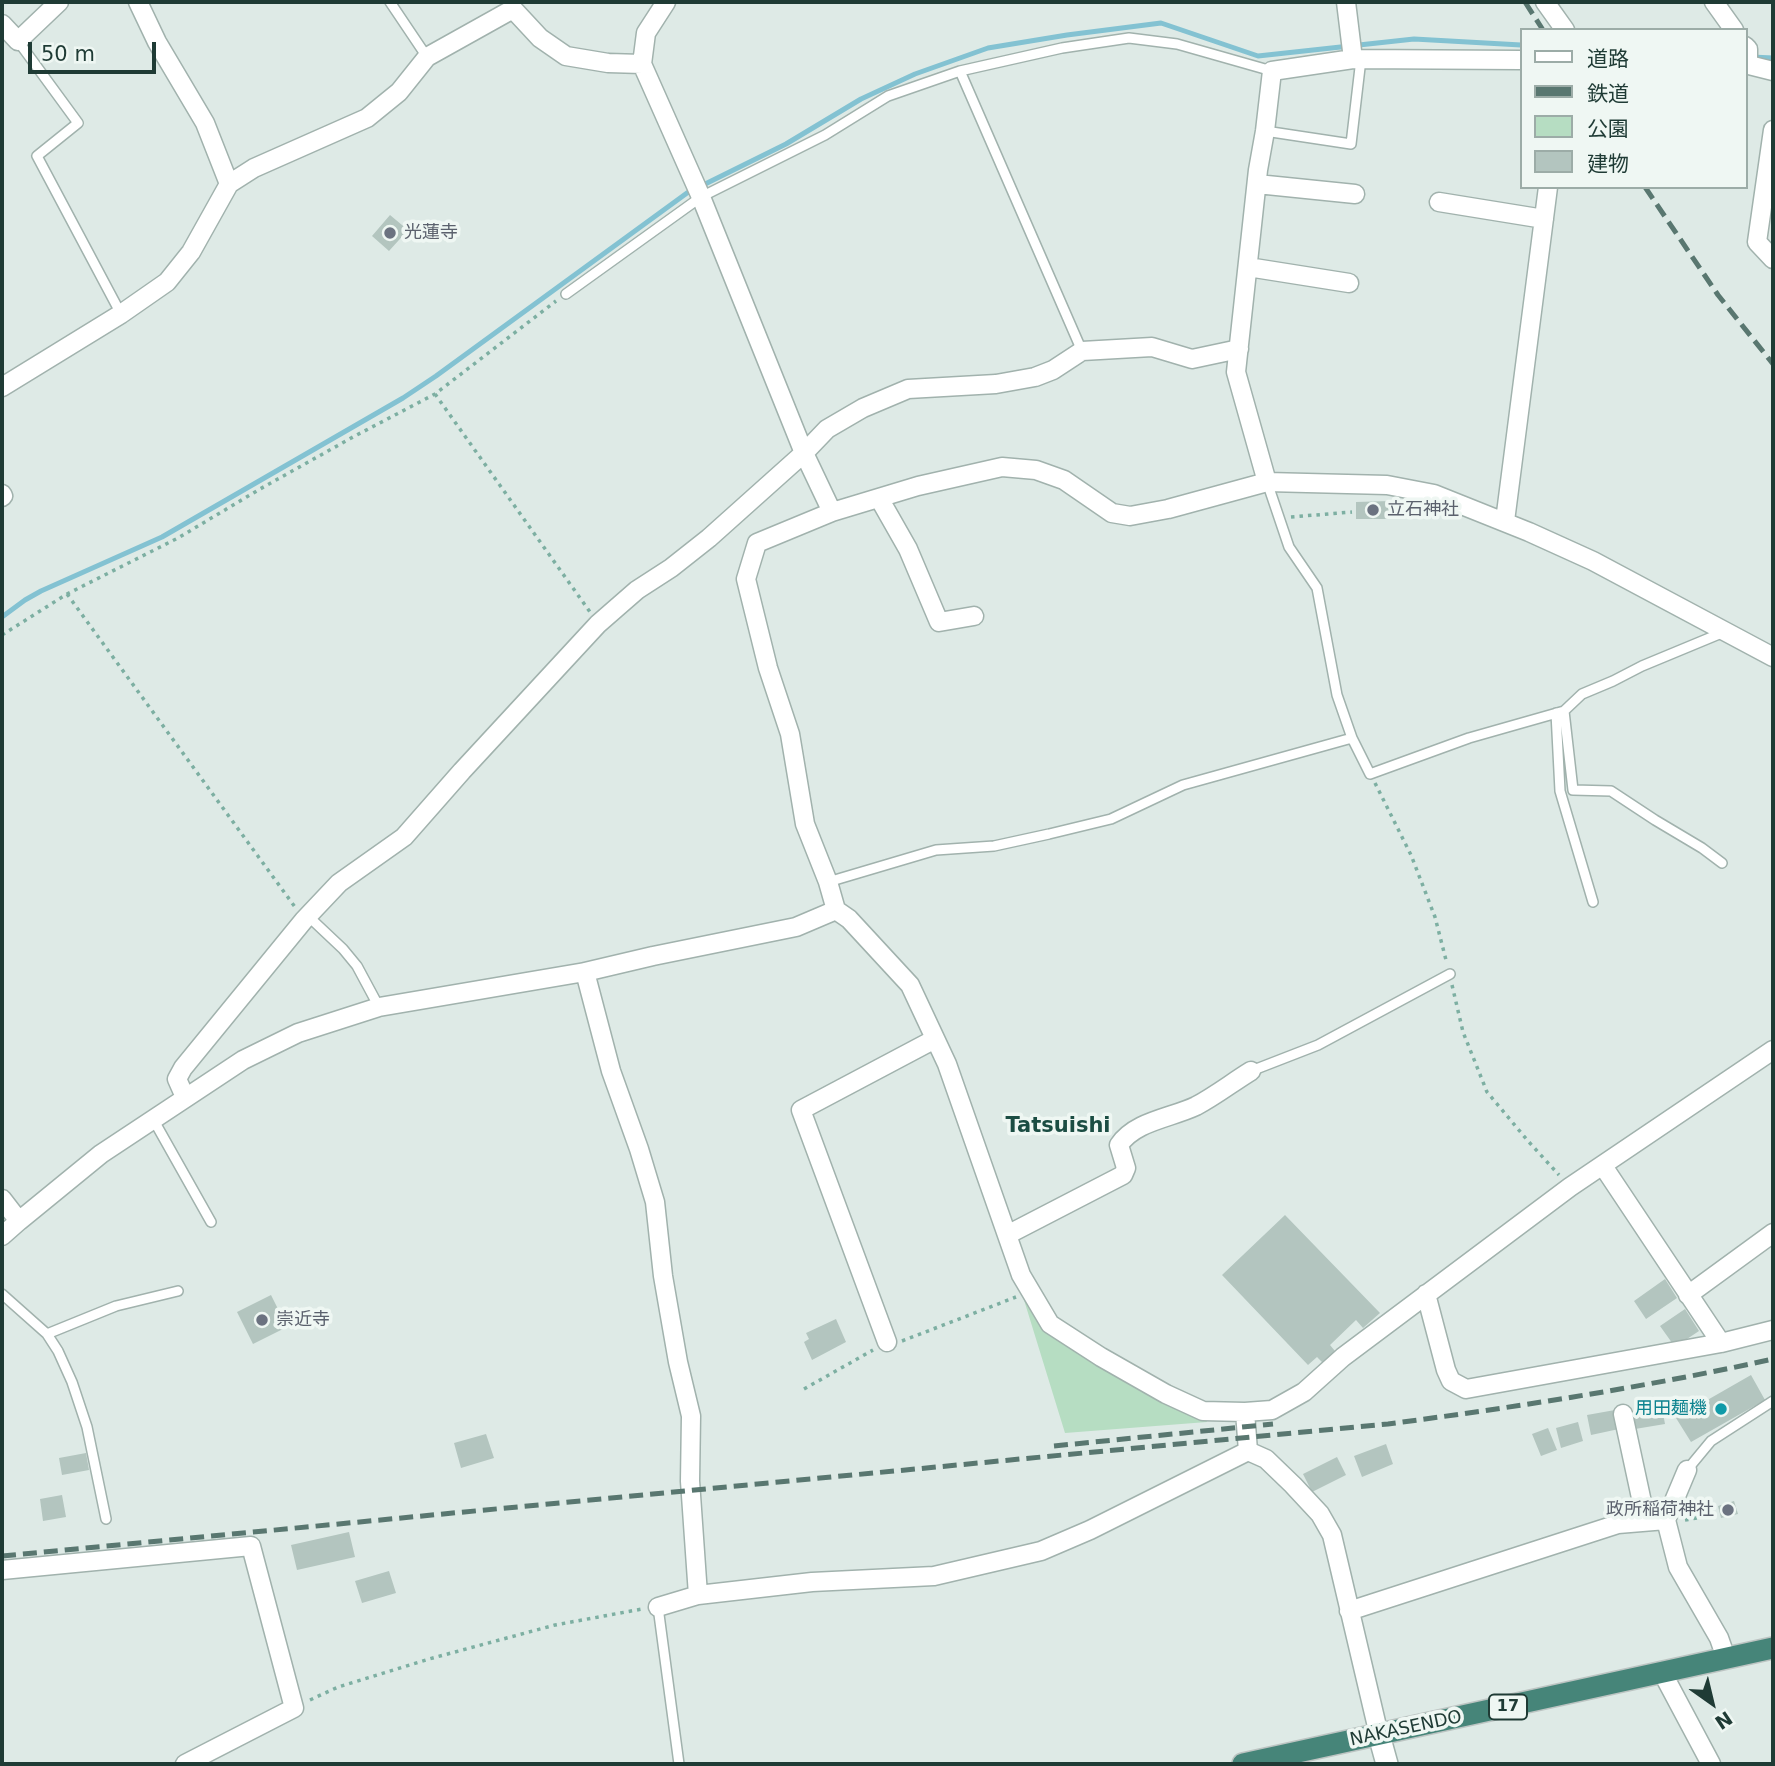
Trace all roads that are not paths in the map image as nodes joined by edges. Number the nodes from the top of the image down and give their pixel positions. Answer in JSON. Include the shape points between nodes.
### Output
{"nodes":[{"id":1,"x":59,"y":2,"type":"edge"},
{"id":2,"x":138,"y":2,"type":"edge"},
{"id":3,"x":390,"y":2,"type":"edge"},
{"id":4,"x":666,"y":2,"type":"edge"},
{"id":5,"x":1346,"y":2,"type":"edge"},
{"id":6,"x":1545,"y":2,"type":"edge"},
{"id":7,"x":1714,"y":2,"type":"edge"},
{"id":8,"x":1564,"y":28,"type":"edge"},
{"id":9,"x":1733,"y":28,"type":"edge"},
{"id":10,"x":11,"y":34,"type":"edge"},
{"id":11,"x":427,"y":57,"type":"junction"},
{"id":12,"x":1357,"y":59,"type":"junction"},
{"id":13,"x":1520,"y":60,"type":"edge"},
{"id":14,"x":642,"y":64,"type":"junction"},
{"id":15,"x":1747,"y":64,"type":"edge"},
{"id":16,"x":960,"y":71,"type":"junction"},
{"id":17,"x":1272,"y":71,"type":"junction"},
{"id":18,"x":1773,"y":71,"type":"edge"},
{"id":19,"x":1773,"y":130,"type":"edge"},
{"id":20,"x":1265,"y":131,"type":"junction"},
{"id":21,"x":229,"y":184,"type":"junction"},
{"id":22,"x":1257,"y":184,"type":"junction"},
{"id":23,"x":1548,"y":189,"type":"edge"},
{"id":24,"x":1355,"y":194,"type":"dead end"},
{"id":25,"x":701,"y":197,"type":"junction"},
{"id":26,"x":1440,"y":202,"type":"dead end"},
{"id":27,"x":1544,"y":219,"type":"junction"},
{"id":28,"x":1773,"y":260,"type":"edge"},
{"id":29,"x":1248,"y":267,"type":"junction"},
{"id":30,"x":1349,"y":283,"type":"dead end"},
{"id":31,"x":566,"y":293,"type":"road end"},
{"id":32,"x":121,"y":314,"type":"junction"},
{"id":33,"x":1238,"y":349,"type":"junction"},
{"id":34,"x":1083,"y":351,"type":"junction"},
{"id":35,"x":2,"y":387,"type":"edge"},
{"id":36,"x":804,"y":453,"type":"junction"},
{"id":37,"x":1267,"y":482,"type":"junction"},
{"id":38,"x":879,"y":498,"type":"junction"},
{"id":39,"x":832,"y":512,"type":"junction"},
{"id":40,"x":1505,"y":521,"type":"junction"},
{"id":41,"x":974,"y":616,"type":"dead end"},
{"id":42,"x":1726,"y":632,"type":"junction"},
{"id":43,"x":1773,"y":657,"type":"edge"},
{"id":44,"x":1560,"y":712,"type":"junction"},
{"id":45,"x":1352,"y":738,"type":"junction"},
{"id":46,"x":1722,"y":863,"type":"dead end"},
{"id":47,"x":828,"y":882,"type":"junction"},
{"id":48,"x":1593,"y":902,"type":"dead end"},
{"id":49,"x":836,"y":910,"type":"junction"},
{"id":50,"x":306,"y":918,"type":"junction"},
{"id":51,"x":585,"y":972,"type":"junction"},
{"id":52,"x":1450,"y":974,"type":"road end"},
{"id":53,"x":379,"y":1007,"type":"junction"},
{"id":54,"x":935,"y":1039,"type":"junction"},
{"id":55,"x":1773,"y":1050,"type":"edge"},
{"id":56,"x":1251,"y":1070,"type":"joint"},
{"id":57,"x":185,"y":1097,"type":"junction"},
{"id":58,"x":153,"y":1119,"type":"junction"},
{"id":59,"x":1603,"y":1166,"type":"junction"},
{"id":60,"x":2,"y":1199,"type":"edge"},
{"id":61,"x":19,"y":1221,"type":"junction"},
{"id":62,"x":211,"y":1222,"type":"dead end"},
{"id":63,"x":1773,"y":1233,"type":"edge"},
{"id":64,"x":1007,"y":1235,"type":"junction"},
{"id":65,"x":2,"y":1236,"type":"edge"},
{"id":66,"x":178,"y":1291,"type":"dead end"},
{"id":67,"x":2,"y":1293,"type":"edge"},
{"id":68,"x":1426,"y":1294,"type":"junction"},
{"id":69,"x":1688,"y":1295,"type":"junction"},
{"id":70,"x":1773,"y":1330,"type":"edge"},
{"id":71,"x":47,"y":1334,"type":"junction"},
{"id":72,"x":887,"y":1342,"type":"road end"},
{"id":73,"x":1721,"y":1343,"type":"junction"},
{"id":74,"x":1773,"y":1401,"type":"edge"},
{"id":75,"x":1245,"y":1412,"type":"junction"},
{"id":76,"x":1623,"y":1414,"type":"dead end"},
{"id":77,"x":1248,"y":1451,"type":"junction"},
{"id":78,"x":1687,"y":1471,"type":"joint"},
{"id":79,"x":106,"y":1519,"type":"dead end"},
{"id":80,"x":1646,"y":1521,"type":"junction"},
{"id":81,"x":1667,"y":1522,"type":"junction"},
{"id":82,"x":2,"y":1570,"type":"edge"},
{"id":83,"x":698,"y":1595,"type":"junction"},
{"id":84,"x":658,"y":1606,"type":"joint"},
{"id":85,"x":1349,"y":1611,"type":"junction"},
{"id":86,"x":1773,"y":1648,"type":"edge"},
{"id":87,"x":1726,"y":1658,"type":"junction"},
{"id":88,"x":1662,"y":1672,"type":"junction"},
{"id":89,"x":1380,"y":1735,"type":"junction"},
{"id":90,"x":185,"y":1764,"type":"edge"},
{"id":91,"x":678,"y":1764,"type":"edge"},
{"id":92,"x":1243,"y":1764,"type":"edge"},
{"id":93,"x":1387,"y":1764,"type":"edge"},
{"id":94,"x":1711,"y":1764,"type":"edge"}],
"edges":[{"from":1,"to":10,"type":"street"},
{"from":2,"to":21,"type":"street","via":[[205,123]]},
{"from":3,"to":11,"type":"lane"},
{"from":4,"to":14,"type":"street","via":[[646,33]]},
{"from":5,"to":12,"type":"street"},
{"from":6,"to":8,"type":"street"},
{"from":7,"to":9,"type":"street"},
{"from":10,"to":32,"type":"lane","via":[[78,123],[37,156]]},
{"from":11,"to":14,"type":"street","via":[[513,9],[540,38],[566,56]]},
{"from":11,"to":21,"type":"street","via":[[399,92],[367,118],[254,168]]},
{"from":12,"to":13,"type":"street"},
{"from":12,"to":17,"type":"street"},
{"from":12,"to":20,"type":"lane","via":[[1351,144]]},
{"from":14,"to":25,"type":"street"},
{"from":15,"to":18,"type":"street"},
{"from":16,"to":17,"type":"lane","via":[[1129,38],[1177,44]]},
{"from":16,"to":25,"type":"lane","via":[[888,96],[825,135]]},
{"from":16,"to":34,"type":"lane"},
{"from":17,"to":20,"type":"street"},
{"from":19,"to":28,"type":"street","via":[[1757,242]]},
{"from":20,"to":22,"type":"street"},
{"from":21,"to":32,"type":"street","via":[[191,252],[167,282]]},
{"from":22,"to":24,"type":"street"},
{"from":22,"to":29,"type":"street"},
{"from":23,"to":27,"type":"street"},
{"from":25,"to":31,"type":"lane"},
{"from":25,"to":36,"type":"street"},
{"from":26,"to":27,"type":"street"},
{"from":27,"to":40,"type":"street"},
{"from":29,"to":30,"type":"street"},
{"from":29,"to":33,"type":"street"},
{"from":32,"to":35,"type":"street"},
{"from":33,"to":34,"type":"street","via":[[1192,359],[1152,347]]},
{"from":33,"to":37,"type":"street","via":[[1236,372]]},
{"from":34,"to":36,"type":"street","via":[[1035,377],[908,389],[827,429]]},
{"from":36,"to":39,"type":"street"},
{"from":36,"to":50,"type":"street","via":[[709,538],[598,624],[404,837],[339,883]]},
{"from":37,"to":38,"type":"street","via":[[1130,516],[1112,513],[1064,480],[1036,470],[1002,467]]},
{"from":37,"to":40,"type":"street","via":[[1387,485],[1434,494]]},
{"from":37,"to":45,"type":"lane","via":[[1289,547],[1317,588],[1337,695]]},
{"from":38,"to":39,"type":"street"},
{"from":38,"to":41,"type":"street","via":[[908,549],[939,622]]},
{"from":39,"to":47,"type":"street","via":[[757,543],[746,579],[790,734],[805,824]]},
{"from":40,"to":42,"type":"street","via":[[1593,561]]},
{"from":42,"to":43,"type":"street"},
{"from":42,"to":44,"type":"lane","via":[[1582,694]]},
{"from":44,"to":45,"type":"lane","via":[[1469,738],[1370,774]]},
{"from":44,"to":46,"type":"lane","via":[[1573,790],[1611,791]]},
{"from":44,"to":48,"type":"lane","via":[[1560,791]]},
{"from":45,"to":47,"type":"lane","via":[[1183,785],[1111,819],[994,846],[936,850]]},
{"from":47,"to":49,"type":"street"},
{"from":49,"to":51,"type":"street","via":[[796,927]]},
{"from":49,"to":54,"type":"street","via":[[910,985]]},
{"from":50,"to":53,"type":"lane","via":[[357,966]]},
{"from":50,"to":57,"type":"street","via":[[183,1068],[177,1079]]},
{"from":51,"to":53,"type":"street"},
{"from":51,"to":83,"type":"street","via":[[611,1071],[655,1202],[663,1276],[691,1416],[690,1481]]},
{"from":52,"to":56,"type":"lane","via":[[1318,1045]]},
{"from":53,"to":57,"type":"street","via":[[298,1033],[243,1060]]},
{"from":54,"to":64,"type":"street"},
{"from":54,"to":72,"type":"street","via":[[801,1110]]},
{"from":55,"to":59,"type":"street"},
{"from":56,"to":64,"type":"street","via":[[1195,1106],[1125,1137],[1119,1145],[1126,1168],[1123,1175]]},
{"from":57,"to":58,"type":"street"},
{"from":58,"to":61,"type":"street","via":[[101,1154]]},
{"from":58,"to":62,"type":"lane"},
{"from":59,"to":68,"type":"street"},
{"from":59,"to":69,"type":"street"},
{"from":60,"to":61,"type":"street"},
{"from":61,"to":65,"type":"street"},
{"from":63,"to":69,"type":"street"},
{"from":64,"to":75,"type":"street","via":[[1021,1275],[1050,1324],[1166,1394],[1203,1411]]},
{"from":66,"to":71,"type":"lane","via":[[116,1306]]},
{"from":67,"to":71,"type":"lane"},
{"from":68,"to":73,"type":"street","via":[[1446,1370],[1451,1381],[1466,1389]]},
{"from":68,"to":75,"type":"street","via":[[1304,1392],[1272,1410]]},
{"from":69,"to":73,"type":"street"},
{"from":70,"to":73,"type":"street"},
{"from":71,"to":79,"type":"lane","via":[[72,1382],[88,1427]]},
{"from":74,"to":78,"type":"lane","via":[[1711,1441]]},
{"from":75,"to":77,"type":"street"},
{"from":76,"to":80,"type":"street"},
{"from":77,"to":83,"type":"street","via":[[1041,1551],[933,1576],[813,1582]]},
{"from":77,"to":85,"type":"street","via":[[1266,1459],[1320,1514],[1332,1535]]},
{"from":78,"to":81,"type":"street"},
{"from":80,"to":81,"type":"street"},
{"from":80,"to":85,"type":"street","via":[[1618,1524]]},
{"from":81,"to":87,"type":"street","via":[[1678,1567]]},
{"from":82,"to":90,"type":"street","via":[[251,1546],[294,1708]]},
{"from":83,"to":84,"type":"street"},
{"from":84,"to":91,"type":"lane"},
{"from":85,"to":89,"type":"street"},
{"from":86,"to":87,"type":"highway","name":"NAKASENDO","number":"17"},
{"from":87,"to":88,"type":"highway","name":"NAKASENDO","number":"17"},
{"from":88,"to":89,"type":"highway","name":"NAKASENDO","number":"17"},
{"from":88,"to":94,"type":"street"},
{"from":89,"to":92,"type":"highway","name":"NAKASENDO","number":"17"},
{"from":89,"to":93,"type":"street"}]}
